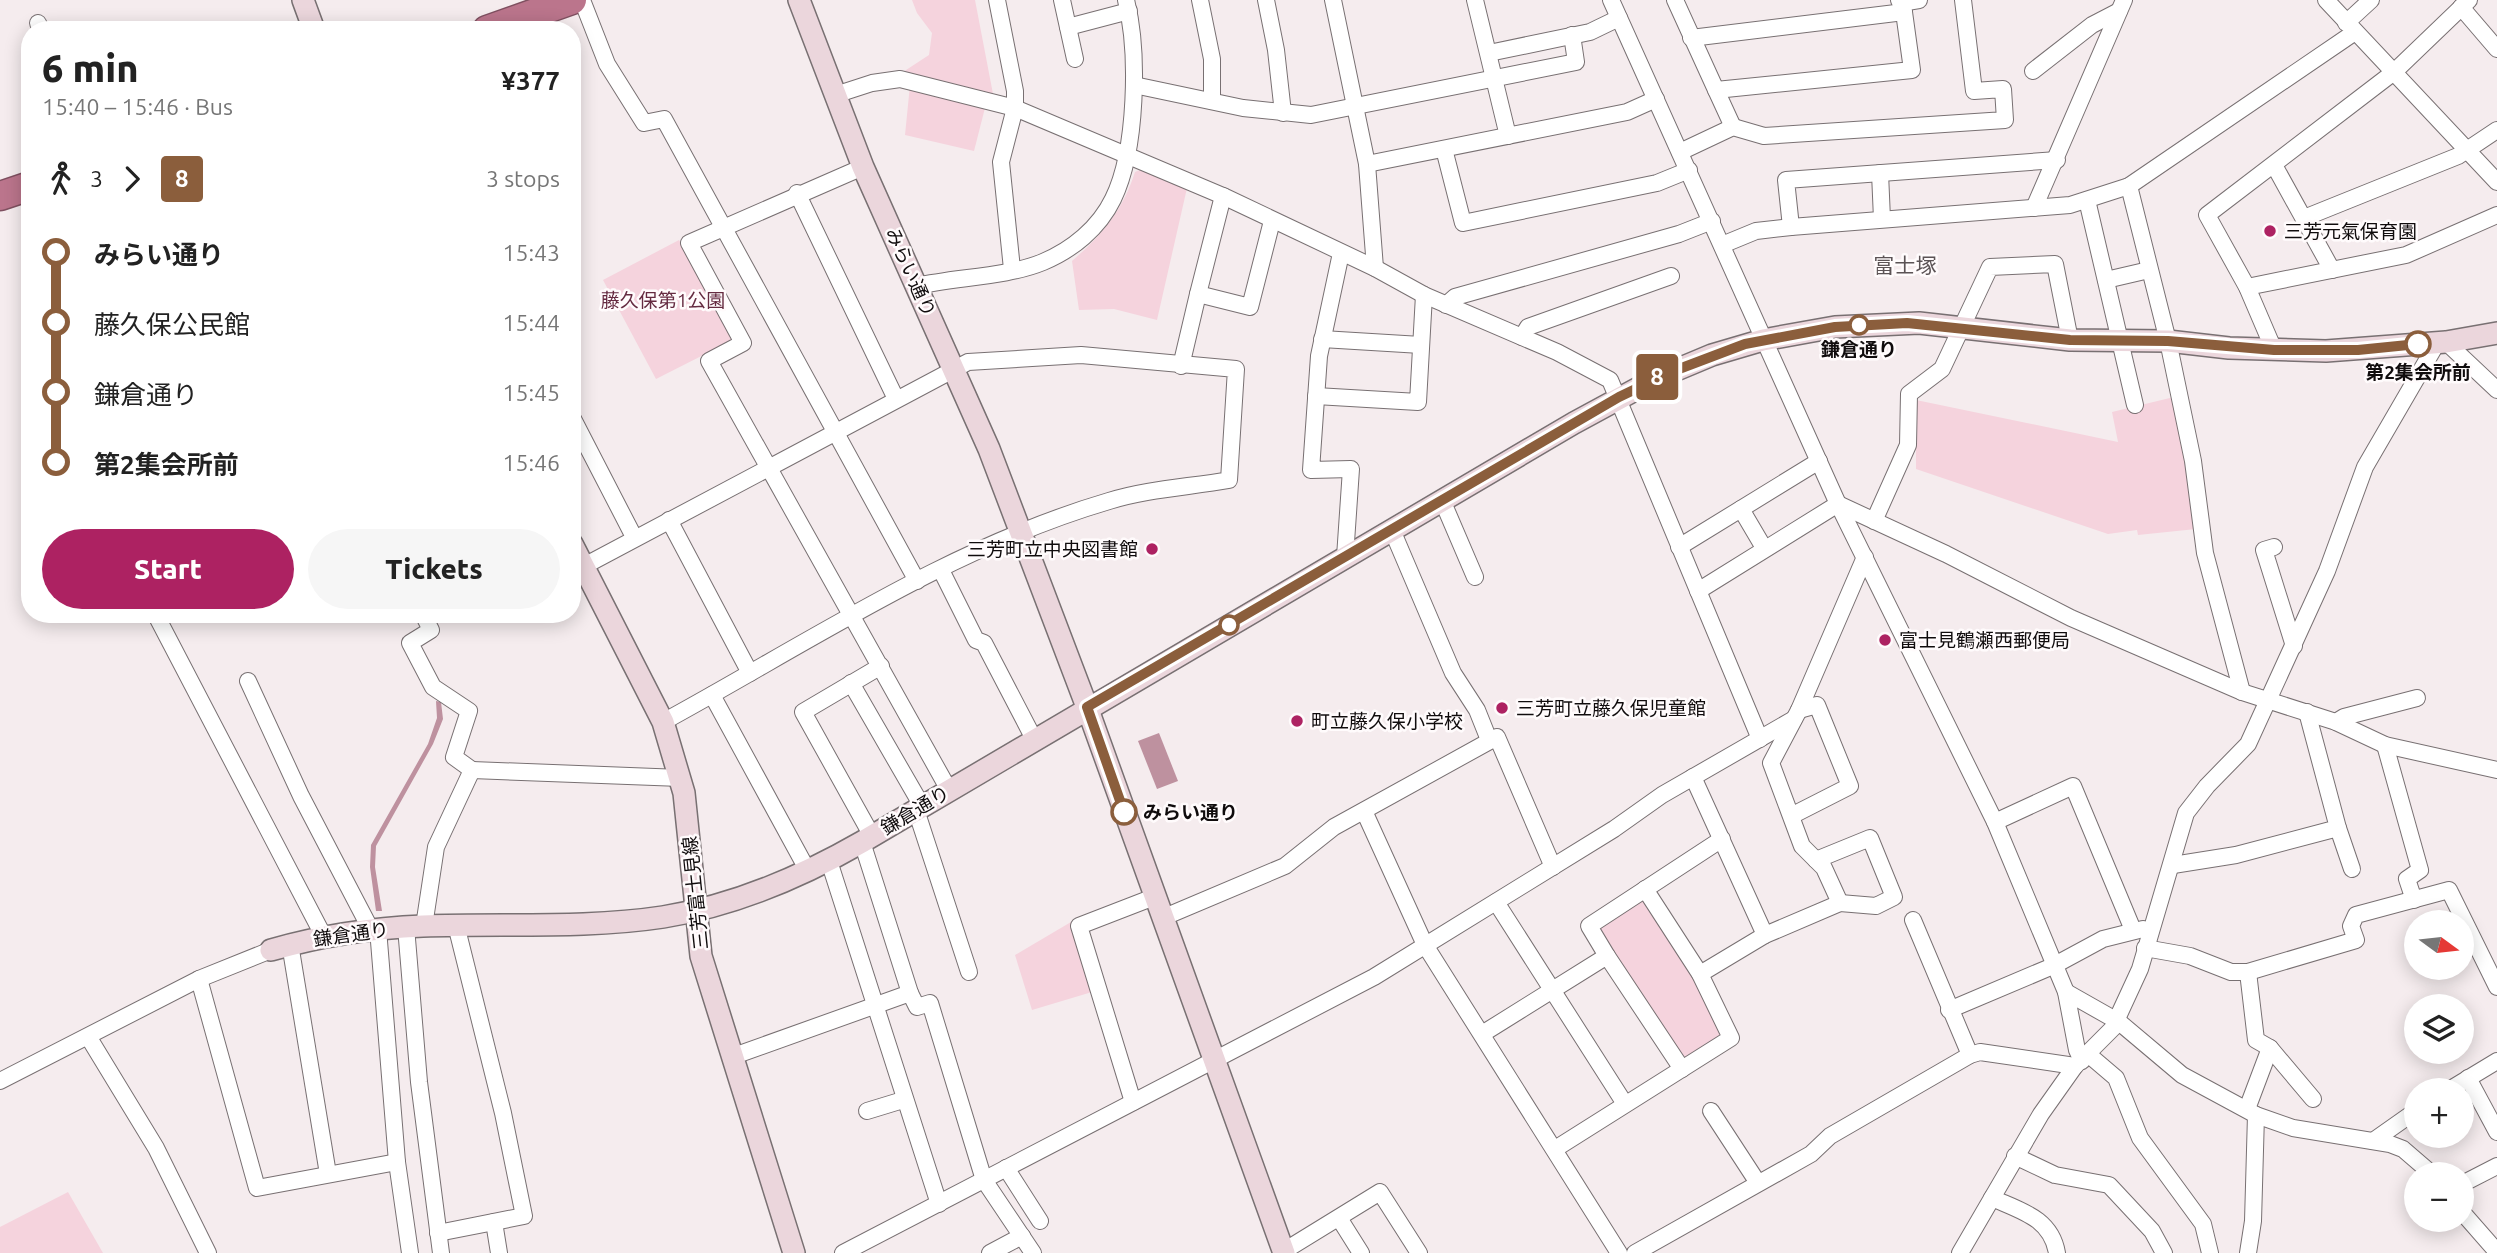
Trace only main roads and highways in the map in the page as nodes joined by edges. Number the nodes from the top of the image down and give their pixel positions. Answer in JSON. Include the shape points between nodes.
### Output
{"nodes":[{"id":1,"x":572,"y":0,"type":"edge"},
{"id":2,"x":523,"y":8,"type":"edge"},
{"id":3,"x":502,"y":21,"type":"edge"},
{"id":4,"x":21,"y":189,"type":"edge"},
{"id":5,"x":0,"y":196,"type":"edge"}],
"edges":[{"from":1,"to":2,"type":"highway"},
{"from":2,"to":3,"type":"highway"},
{"from":4,"to":5,"type":"highway"}]}
